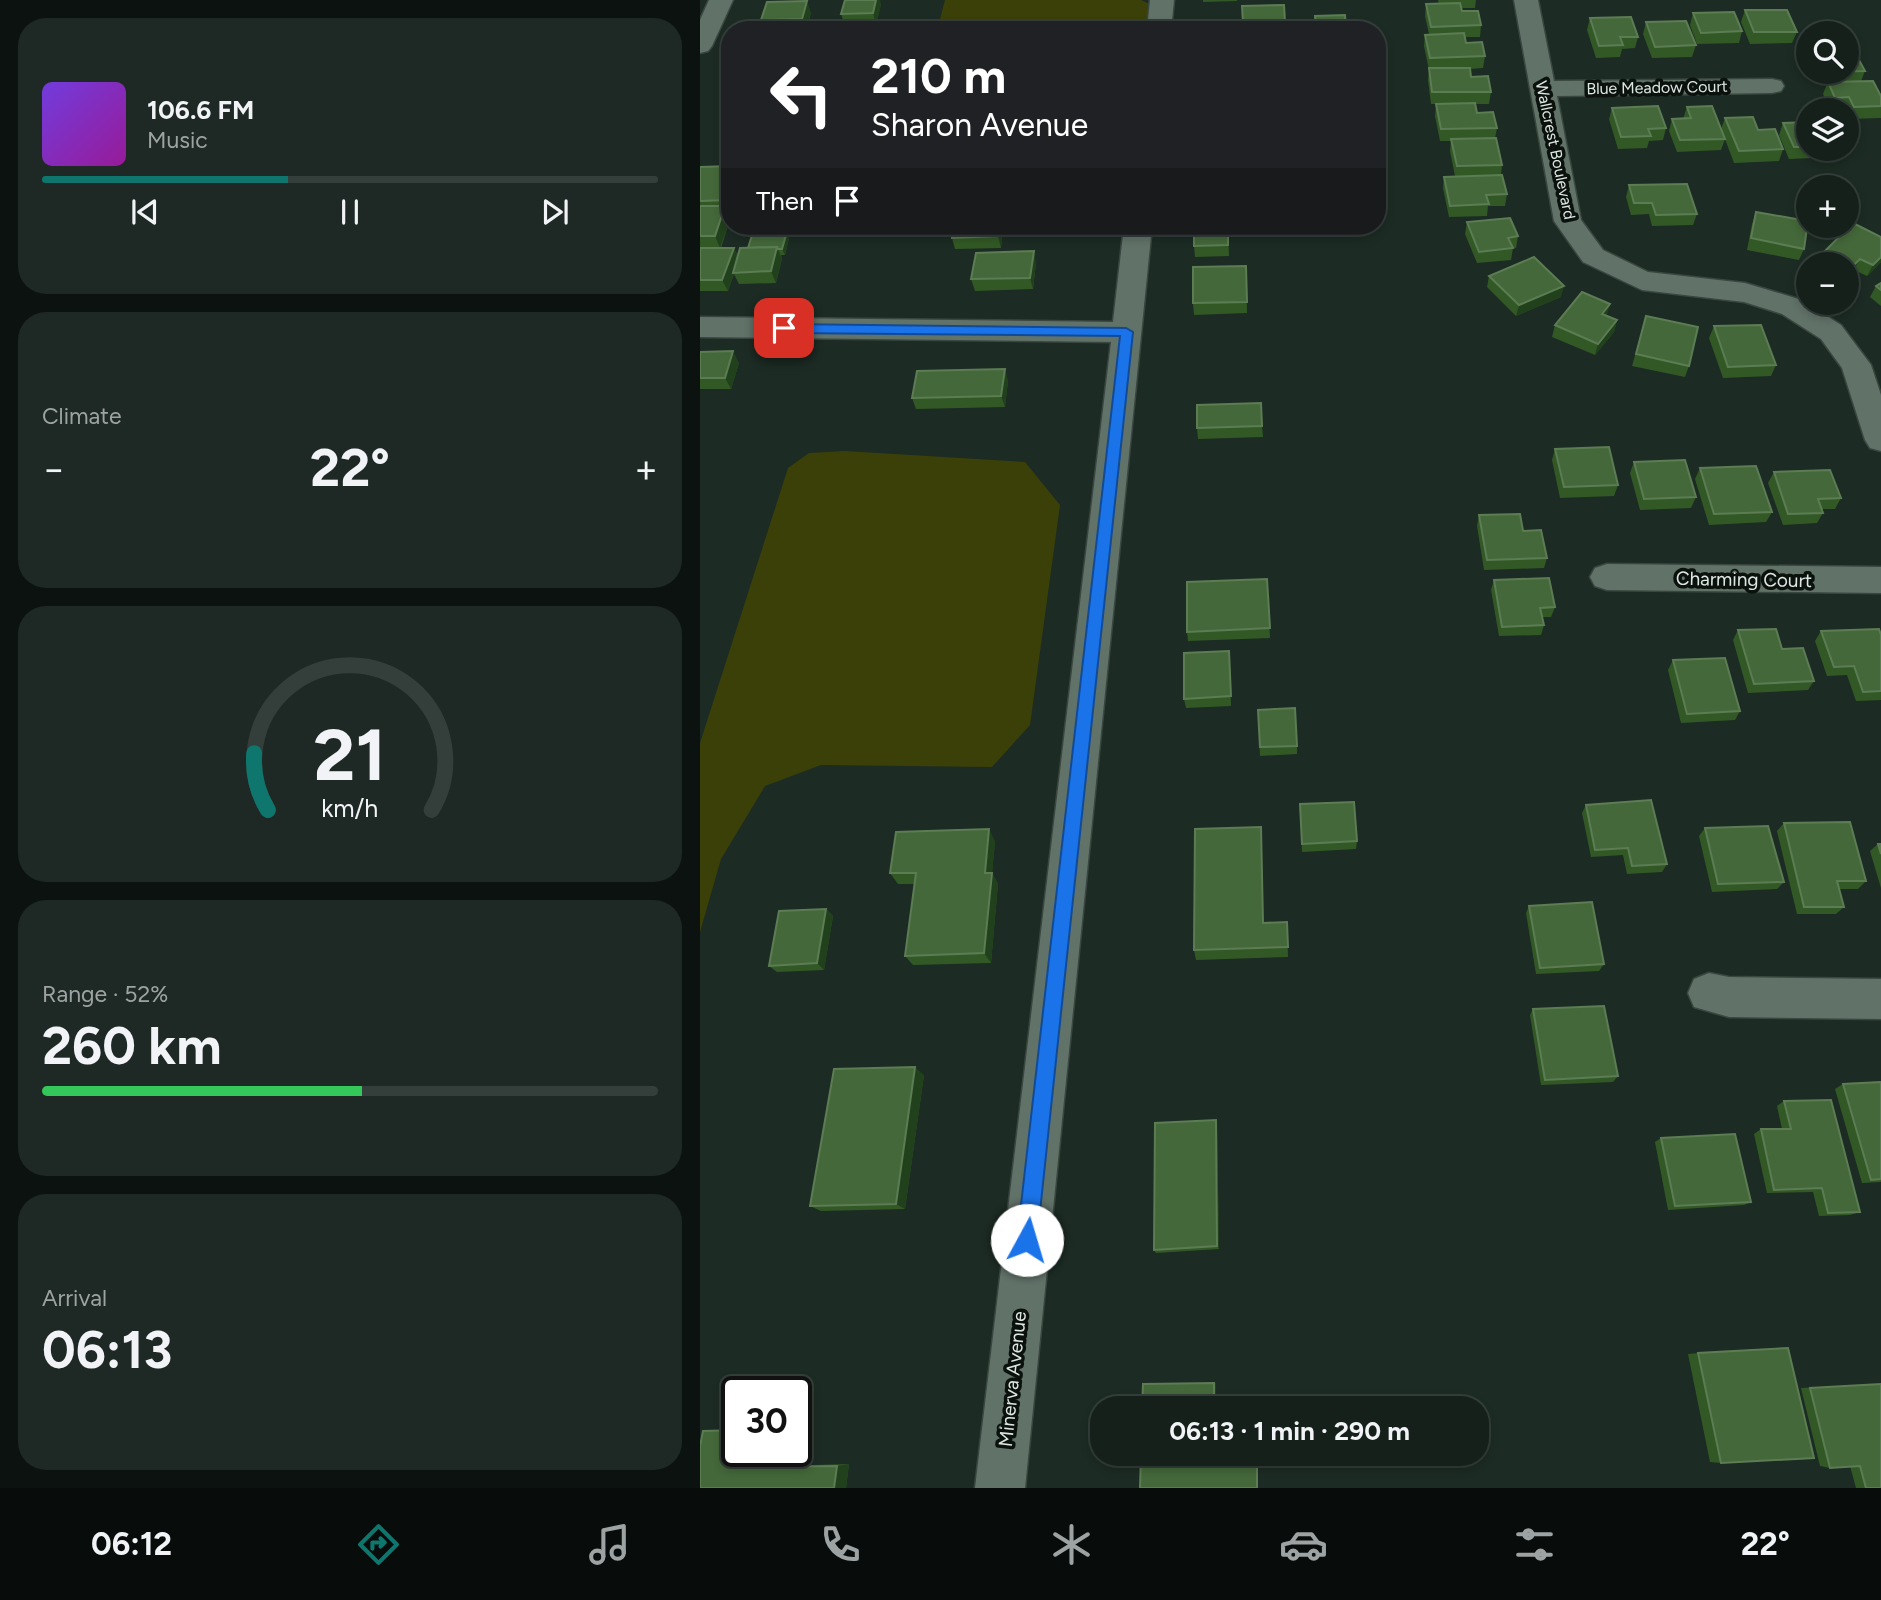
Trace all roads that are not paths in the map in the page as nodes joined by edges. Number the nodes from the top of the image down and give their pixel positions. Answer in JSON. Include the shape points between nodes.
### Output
{"nodes":[{"id":1,"x":721,"y":0,"type":"edge"},
{"id":2,"x":1162,"y":0,"type":"edge"},
{"id":3,"x":1526,"y":0,"type":"edge"},
{"id":4,"x":1160,"y":21,"type":"edge"},
{"id":5,"x":700,"y":46,"type":"edge"},
{"id":6,"x":1772,"y":86,"type":"dead end"},
{"id":7,"x":1543,"y":89,"type":"junction"},
{"id":8,"x":1137,"y":235,"type":"edge"},
{"id":9,"x":700,"y":327,"type":"edge"},
{"id":10,"x":1126,"y":332,"type":"junction"},
{"id":11,"x":1881,"y":440,"type":"edge"},
{"id":12,"x":1607,"y":577,"type":"dead end"},
{"id":13,"x":1881,"y":580,"type":"edge"},
{"id":14,"x":1709,"y":993,"type":"dead end"},
{"id":15,"x":1881,"y":999,"type":"edge"},
{"id":16,"x":1000,"y":1488,"type":"edge"}],
"edges":[{"from":1,"to":5,"type":"street"},
{"from":2,"to":4,"type":"street"},
{"from":3,"to":7,"type":"street","name":"Wallcrest Boulevard"},
{"from":6,"to":7,"type":"street","name":"Blue Meadow Court"},
{"from":7,"to":11,"type":"street","name":"Wallcrest Boulevard","via":[[1568,221],[1593,256],[1642,281],[1745,293],[1792,307],[1831,332],[1856,365]]},
{"from":8,"to":10,"type":"street","name":"Minerva Avenue"},
{"from":9,"to":10,"type":"street"},
{"from":10,"to":16,"type":"street","name":"Minerva Avenue"},
{"from":12,"to":13,"type":"street","name":"Charming Court"},
{"from":14,"to":15,"type":"street"}]}
